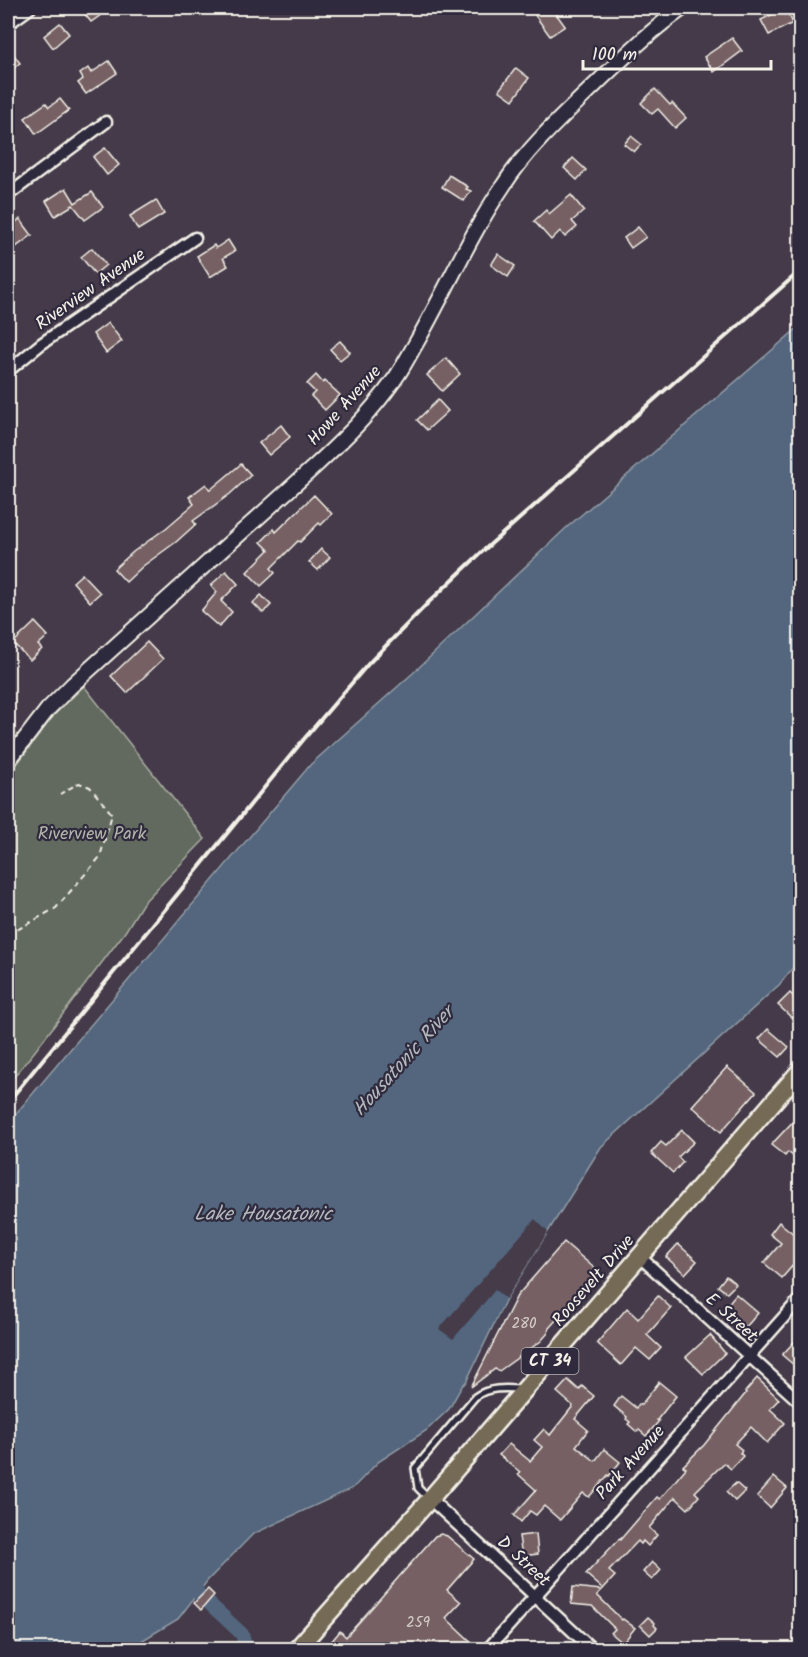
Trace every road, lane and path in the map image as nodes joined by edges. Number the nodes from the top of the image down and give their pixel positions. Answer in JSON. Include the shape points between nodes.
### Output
{"nodes":[{"id":1,"x":30,"y":8,"type":"edge"},
{"id":2,"x":683,"y":8,"type":"edge"},
{"id":3,"x":8,"y":24,"type":"edge"},
{"id":4,"x":106,"y":122,"type":"dead end"},
{"id":5,"x":8,"y":195,"type":"edge"},
{"id":6,"x":195,"y":238,"type":"dead end"},
{"id":7,"x":8,"y":371,"type":"edge"},
{"id":8,"x":8,"y":761,"type":"edge"},
{"id":9,"x":60,"y":794,"type":"dead end"},
{"id":10,"x":8,"y":935,"type":"edge"},
{"id":11,"x":801,"y":1071,"type":"edge"},
{"id":12,"x":640,"y":1257,"type":"junction"},
{"id":13,"x":801,"y":1299,"type":"edge"},
{"id":14,"x":748,"y":1356,"type":"junction"},
{"id":15,"x":525,"y":1390,"type":"junction"},
{"id":16,"x":801,"y":1402,"type":"edge"},
{"id":17,"x":430,"y":1499,"type":"junction"},
{"id":18,"x":535,"y":1595,"type":"junction"},
{"id":19,"x":296,"y":1650,"type":"edge"},
{"id":20,"x":487,"y":1650,"type":"edge"},
{"id":21,"x":593,"y":1650,"type":"edge"}],
"edges":[{"from":1,"to":3,"type":"street"},
{"from":2,"to":8,"type":"main road","name":"Howe Avenue","via":[[631,50],[538,142],[502,186],[422,333],[376,404],[314,467],[72,685]]},
{"from":4,"to":5,"type":"street"},
{"from":6,"to":7,"type":"street","name":"Riverview Avenue"},
{"from":9,"to":10,"type":"path","via":[[79,783],[90,787],[112,814],[100,857],[56,908]]},
{"from":11,"to":12,"type":"main road","name":"Roosevelt Drive","number":"CT 34"},
{"from":12,"to":14,"type":"street","name":"E Street"},
{"from":12,"to":15,"type":"main road","name":"Roosevelt Drive","number":"CT 34"},
{"from":13,"to":14,"type":"street","name":"Park Avenue"},
{"from":14,"to":16,"type":"street","name":"E Street"},
{"from":14,"to":18,"type":"street","name":"Park Avenue"},
{"from":15,"to":17,"type":"main road","name":"Roosevelt Drive","number":"CT 34"},
{"from":15,"to":17,"type":"lane","via":[[500,1388],[475,1397],[415,1468],[418,1488]]},
{"from":17,"to":18,"type":"street","name":"D Street"},
{"from":17,"to":19,"type":"main road","name":"Roosevelt Drive","number":"CT 34"},
{"from":18,"to":20,"type":"street","name":"Park Avenue"},
{"from":18,"to":21,"type":"street","name":"D Street"}]}
